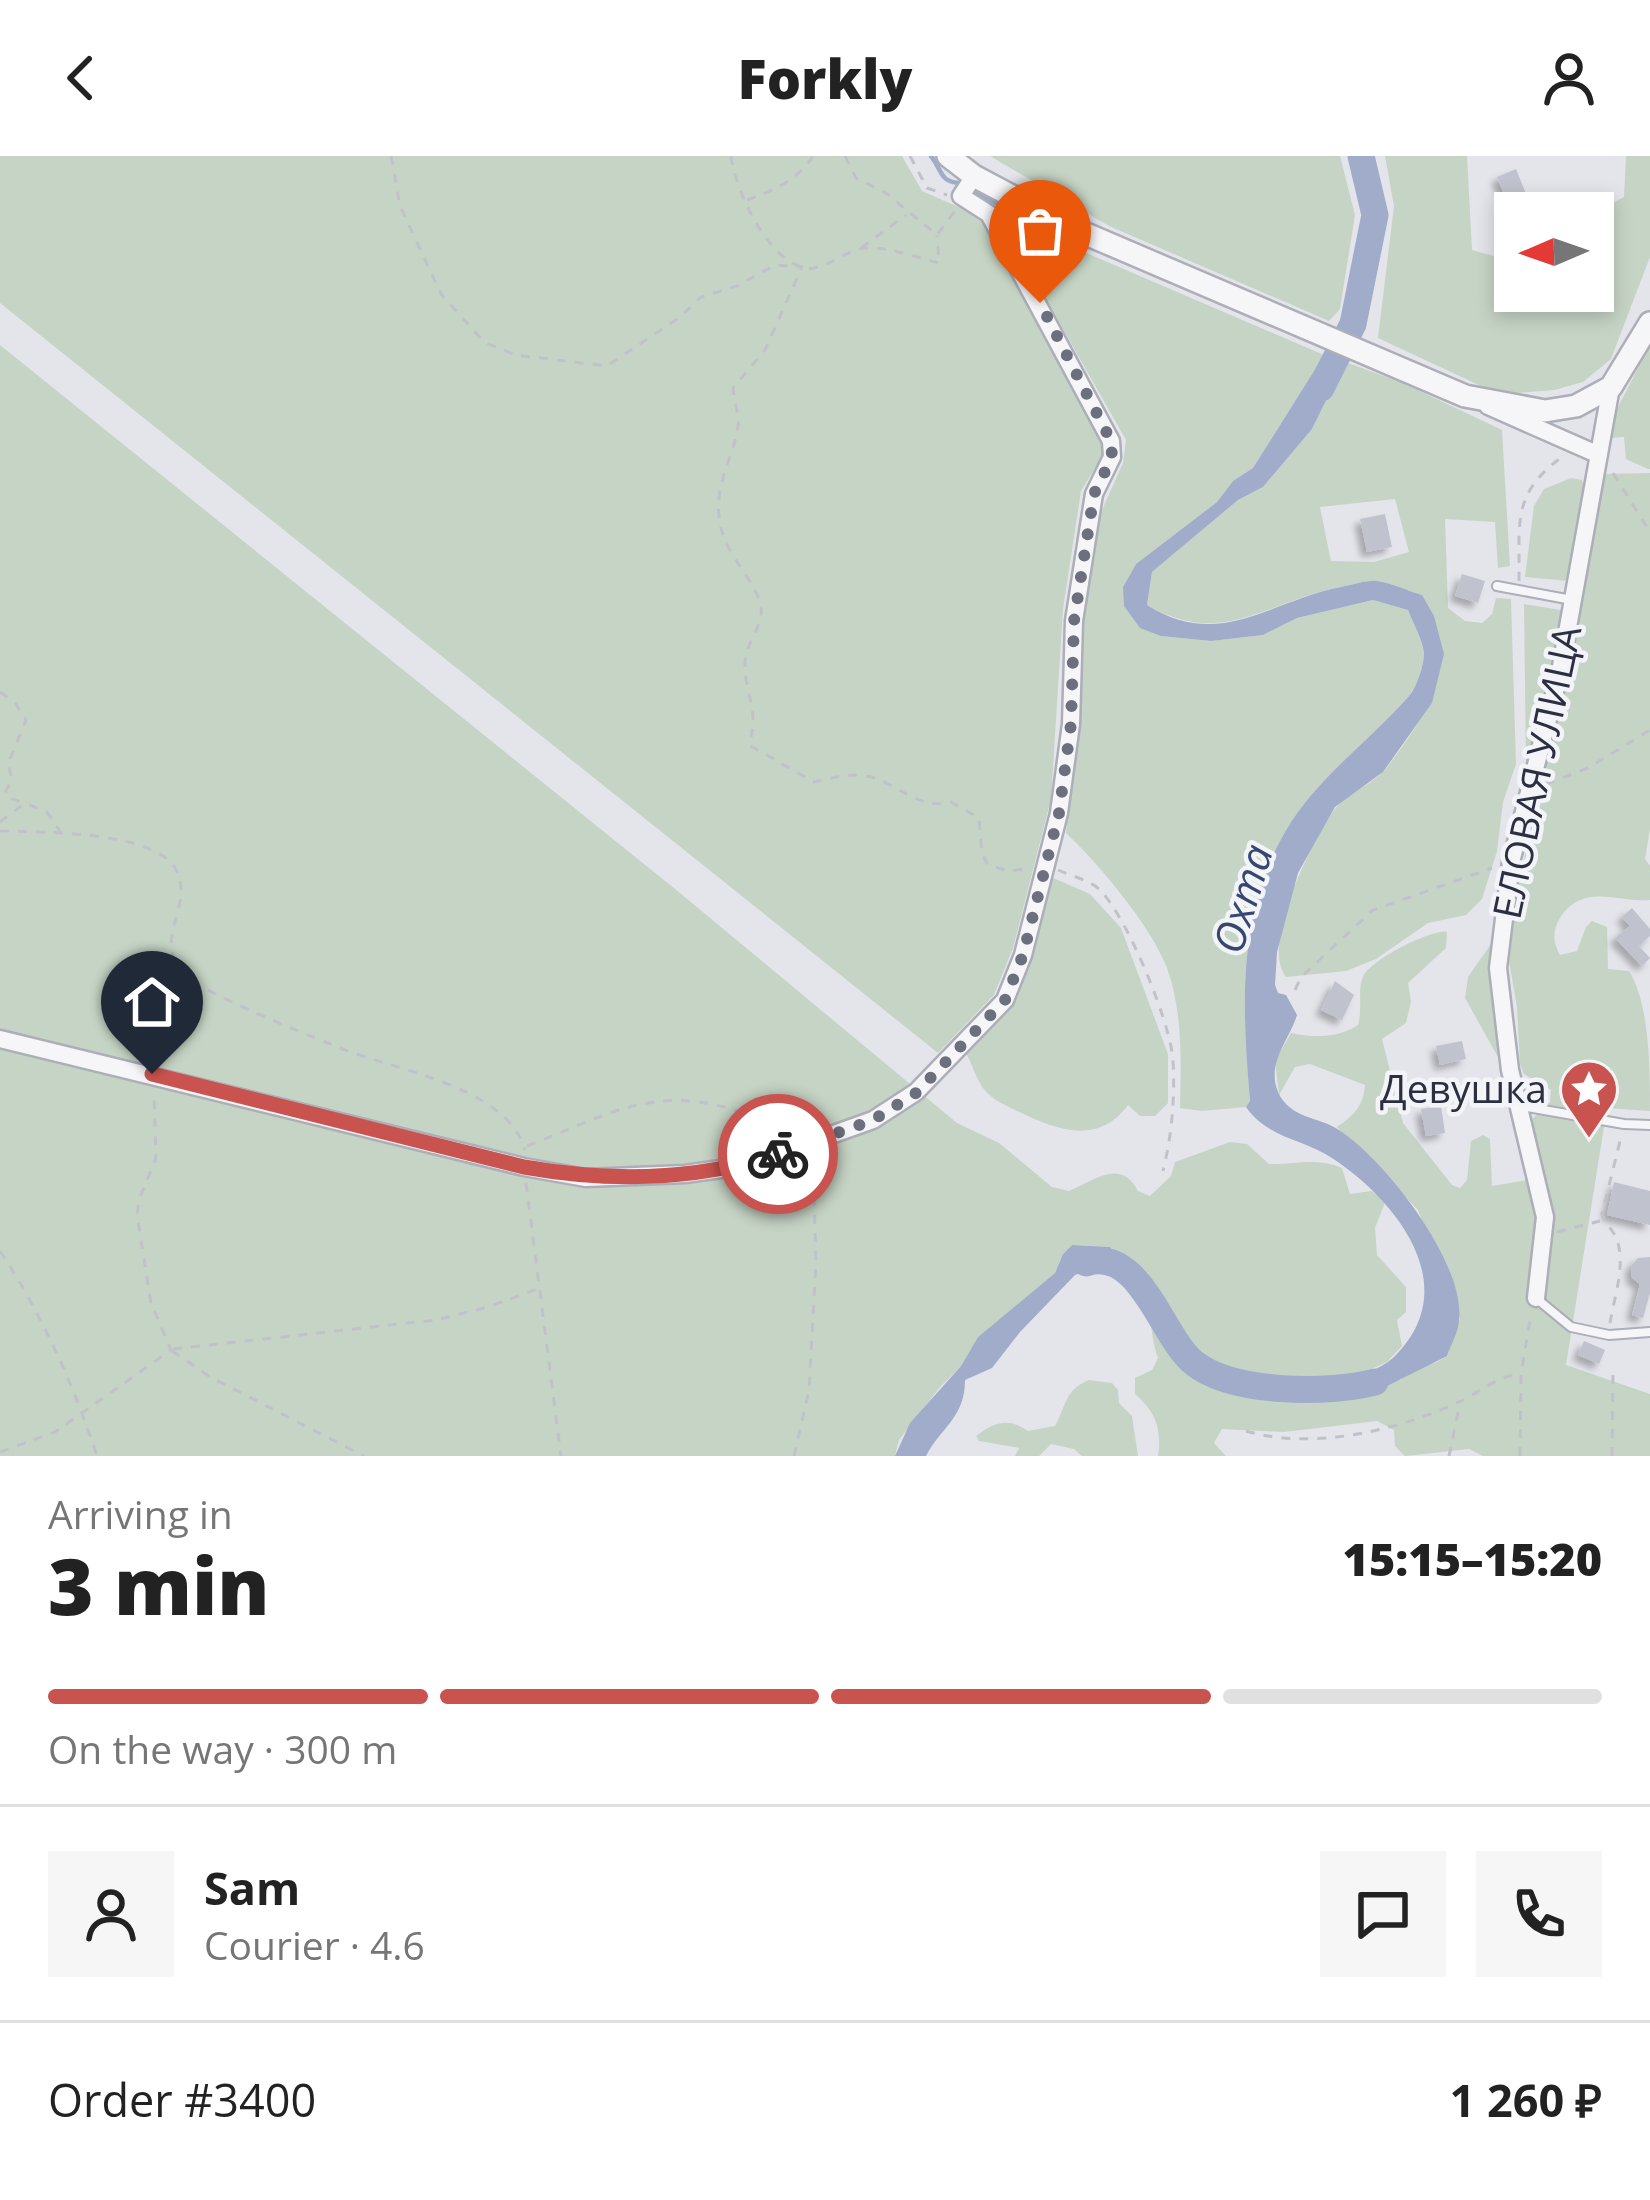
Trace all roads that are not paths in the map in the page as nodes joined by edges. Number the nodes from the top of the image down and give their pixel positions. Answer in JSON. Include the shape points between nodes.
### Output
{"nodes":[{"id":1,"x":947,"y":156,"type":"edge"},
{"id":2,"x":974,"y":176,"type":"junction"},
{"id":3,"x":1650,"y":323,"type":"edge"},
{"id":4,"x":1611,"y":387,"type":"junction"},
{"id":5,"x":1465,"y":396,"type":"junction"},
{"id":6,"x":1599,"y":455,"type":"junction"},
{"id":7,"x":1497,"y":586,"type":"dead end"},
{"id":8,"x":1574,"y":601,"type":"junction"},
{"id":9,"x":0,"y":1039,"type":"edge"},
{"id":10,"x":1516,"y":1110,"type":"junction"},
{"id":11,"x":1650,"y":1125,"type":"edge"},
{"id":12,"x":1536,"y":1298,"type":"joint"},
{"id":13,"x":1650,"y":1332,"type":"edge"}],
"edges":[{"from":1,"to":2,"type":"street"},
{"from":2,"to":5,"type":"street","via":[[1072,228]]},
{"from":2,"to":9,"type":"street","via":[[962,198],[996,224],[1111,441],[1112,457],[1094,494],[1074,621],[1071,724],[1048,866],[1023,955],[1005,1000],[916,1093],[873,1120],[742,1166],[586,1178]]},
{"from":3,"to":4,"type":"street"},
{"from":4,"to":5,"type":"street","via":[[1545,411]]},
{"from":4,"to":6,"type":"street","name":"ЕЛОВАЯ УЛИЦА"},
{"from":5,"to":6,"type":"street"},
{"from":6,"to":8,"type":"street","name":"ЕЛОВАЯ УЛИЦА"},
{"from":7,"to":8,"type":"lane"},
{"from":8,"to":10,"type":"street","name":"ЕЛОВАЯ УЛИЦА","via":[[1511,862],[1498,968]]},
{"from":10,"to":11,"type":"lane"},
{"from":10,"to":12,"type":"street","name":"ЕЛОВАЯ УЛИЦА","via":[[1546,1234]]},
{"from":12,"to":13,"type":"lane","via":[[1570,1328]]}]}
